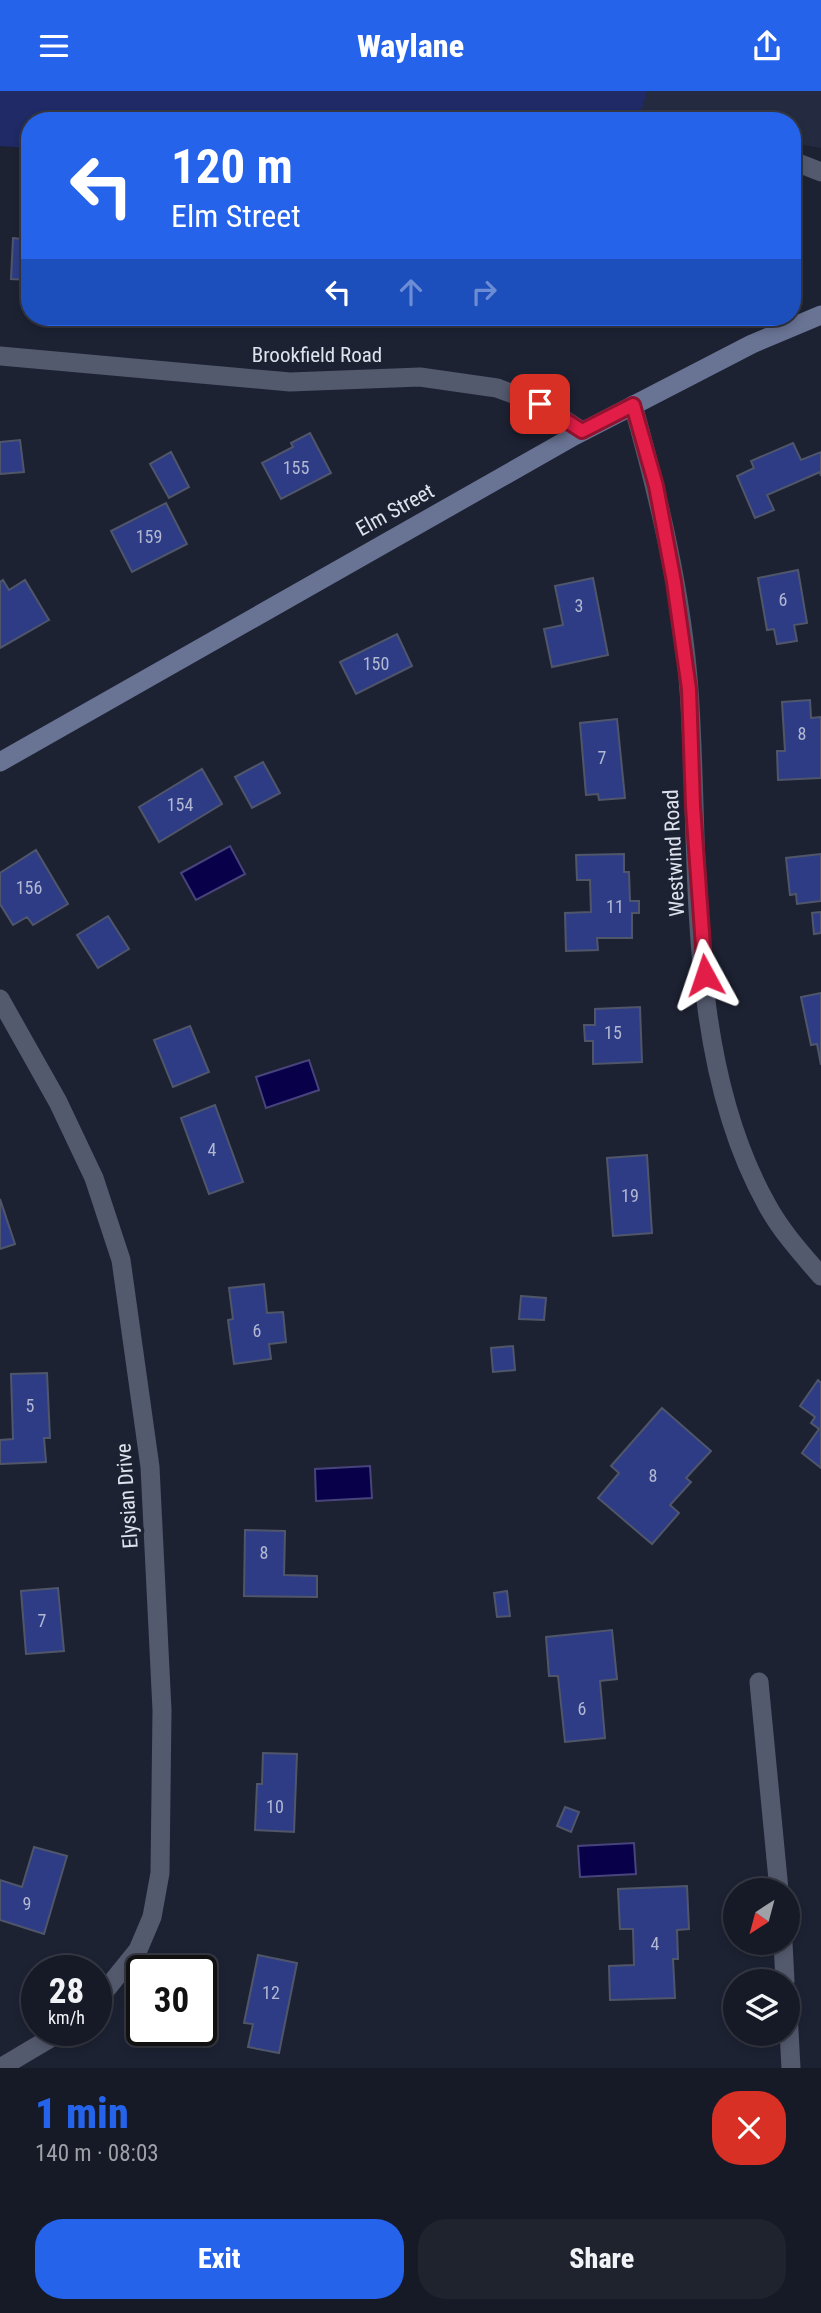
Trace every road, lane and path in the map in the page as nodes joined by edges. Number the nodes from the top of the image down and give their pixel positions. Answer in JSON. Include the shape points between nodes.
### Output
{"nodes":[{"id":1,"x":801,"y":165,"type":"edge"},
{"id":2,"x":821,"y":172,"type":"edge"},
{"id":3,"x":821,"y":315,"type":"edge"},
{"id":4,"x":801,"y":323,"type":"edge"},
{"id":5,"x":795,"y":326,"type":"edge"},
{"id":6,"x":0,"y":356,"type":"edge"},
{"id":7,"x":633,"y":405,"type":"junction"},
{"id":8,"x":582,"y":431,"type":"junction"},
{"id":9,"x":0,"y":762,"type":"edge"},
{"id":10,"x":0,"y":999,"type":"edge"},
{"id":11,"x":821,"y":1276,"type":"edge"},
{"id":12,"x":759,"y":1682,"type":"dead end"},
{"id":13,"x":778,"y":1878,"type":"edge"},
{"id":14,"x":112,"y":1982,"type":"edge"},
{"id":15,"x":37,"y":2046,"type":"edge"},
{"id":16,"x":790,"y":2046,"type":"edge"},
{"id":17,"x":1,"y":2068,"type":"edge"},
{"id":18,"x":791,"y":2068,"type":"edge"}],
"edges":[{"from":1,"to":2,"type":"street"},
{"from":3,"to":4,"type":"main road","name":"Elm Street"},
{"from":5,"to":7,"type":"main road","name":"Elm Street"},
{"from":6,"to":8,"type":"street","name":"Brookfield Road","via":[[290,382],[420,377],[497,388],[540,404]]},
{"from":7,"to":8,"type":"main road","name":"Elm Street"},
{"from":7,"to":11,"type":"street","name":"Westwind Road","via":[[656,486],[689,689],[706,988],[720,1082],[767,1205]]},
{"from":8,"to":9,"type":"main road","name":"Elm Street"},
{"from":10,"to":14,"type":"street","name":"Elysian Drive","via":[[94,1178],[121,1260],[150,1467],[162,1710],[160,1873],[152,1917],[138,1950]]},
{"from":12,"to":13,"type":"street"},
{"from":15,"to":17,"type":"street"},
{"from":16,"to":18,"type":"street"}]}
